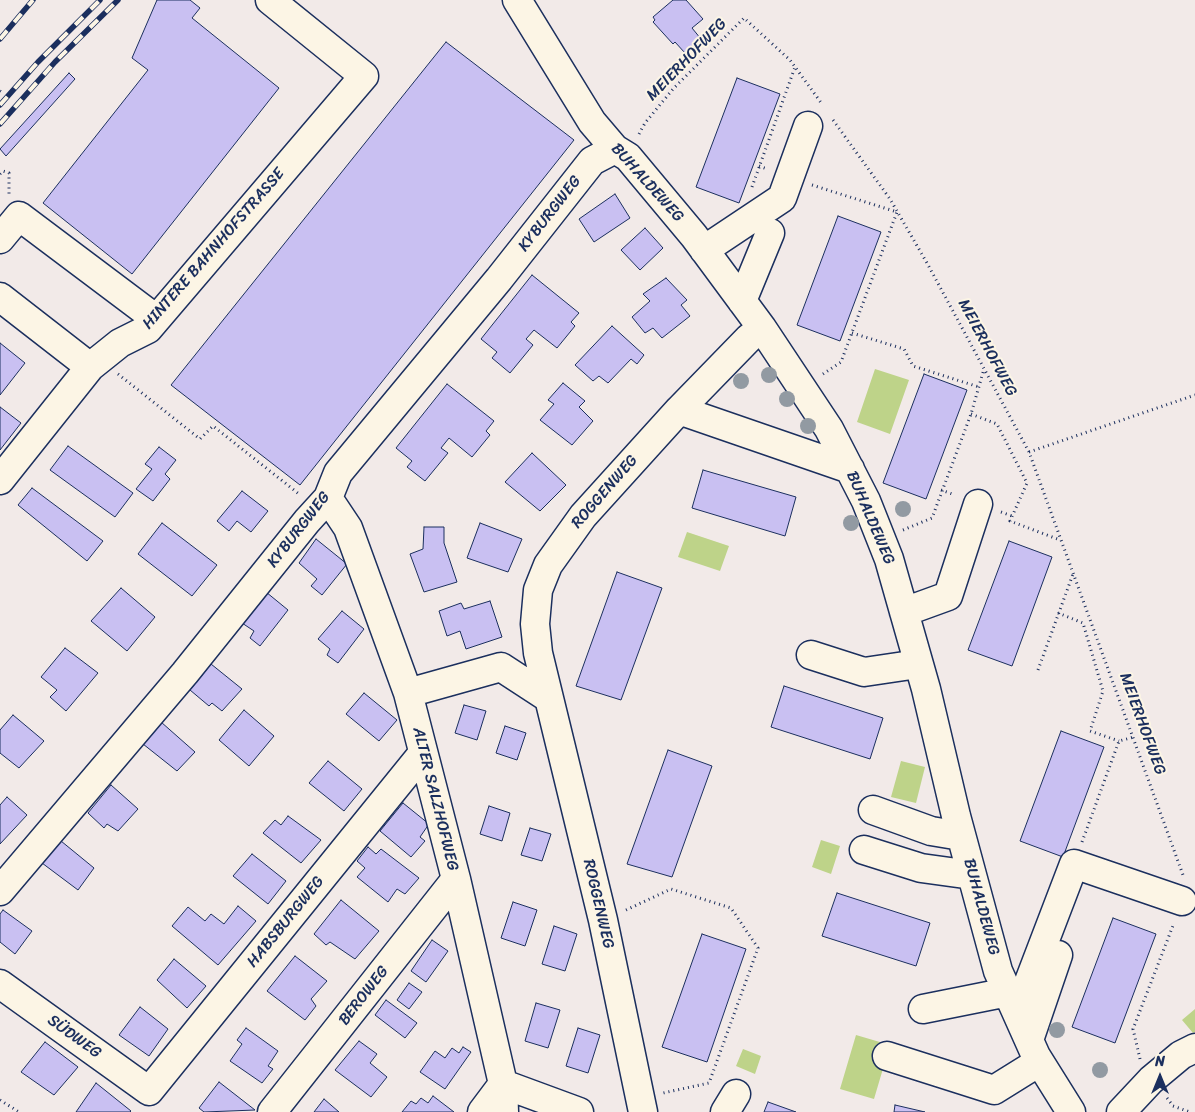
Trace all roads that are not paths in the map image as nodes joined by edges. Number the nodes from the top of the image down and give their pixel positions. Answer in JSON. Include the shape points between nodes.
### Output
{"nodes":[{"id":1,"x":270,"y":0,"type":"edge"},
{"id":2,"x":517,"y":0,"type":"edge"},
{"id":3,"x":820,"y":115,"type":"road end"},
{"id":4,"x":615,"y":148,"type":"junction"},
{"id":5,"x":770,"y":233,"type":"dead end"},
{"id":6,"x":0,"y":239,"type":"edge"},
{"id":7,"x":704,"y":250,"type":"junction"},
{"id":8,"x":0,"y":297,"type":"edge"},
{"id":9,"x":742,"y":301,"type":"junction"},
{"id":10,"x":156,"y":319,"type":"junction"},
{"id":11,"x":762,"y":328,"type":"junction"},
{"id":12,"x":90,"y":367,"type":"junction"},
{"id":13,"x":679,"y":410,"type":"junction"},
{"id":14,"x":850,"y":469,"type":"junction"},
{"id":15,"x":0,"y":480,"type":"edge"},
{"id":16,"x":328,"y":498,"type":"junction"},
{"id":17,"x":978,"y":504,"type":"dead end"},
{"id":18,"x":904,"y":612,"type":"junction"},
{"id":19,"x":811,"y":655,"type":"dead end"},
{"id":20,"x":918,"y":664,"type":"junction"},
{"id":21,"x":408,"y":693,"type":"junction"},
{"id":22,"x":547,"y":697,"type":"junction"},
{"id":23,"x":423,"y":753,"type":"junction"},
{"id":24,"x":873,"y":810,"type":"dead end"},
{"id":25,"x":961,"y":836,"type":"junction"},
{"id":26,"x":864,"y":850,"type":"dead end"},
{"id":27,"x":972,"y":875,"type":"junction"},
{"id":28,"x":456,"y":879,"type":"junction"},
{"id":29,"x":0,"y":891,"type":"edge"},
{"id":30,"x":1184,"y":894,"type":"road end"},
{"id":31,"x":1074,"y":907,"type":"dead end"},
{"id":32,"x":0,"y":984,"type":"edge"},
{"id":33,"x":1012,"y":1003,"type":"junction"},
{"id":34,"x":923,"y":1009,"type":"dead end"},
{"id":35,"x":1195,"y":1048,"type":"edge"},
{"id":36,"x":1034,"y":1051,"type":"junction"},
{"id":37,"x":887,"y":1056,"type":"dead end"},
{"id":38,"x":503,"y":1084,"type":"junction"},
{"id":39,"x":149,"y":1090,"type":"joint"},
{"id":40,"x":642,"y":1105,"type":"edge"},
{"id":41,"x":564,"y":1109,"type":"edge"},
{"id":42,"x":272,"y":1112,"type":"edge"},
{"id":43,"x":482,"y":1112,"type":"edge"},
{"id":44,"x":504,"y":1112,"type":"edge"},
{"id":45,"x":1071,"y":1112,"type":"edge"},
{"id":46,"x":1121,"y":1112,"type":"edge"}],
"edges":[{"from":1,"to":10,"type":"street","name":"HINTERE BAHNHOFSTRASSE","via":[[364,76]]},
{"from":2,"to":4,"type":"street","name":"BUHALDEWEG","via":[[592,122]]},
{"from":3,"to":7,"type":"street","via":[[782,198]]},
{"from":4,"to":7,"type":"street","name":"BUHALDEWEG","via":[[628,157]]},
{"from":4,"to":16,"type":"street","name":"KYBURGWEG","via":[[592,161],[338,473]]},
{"from":5,"to":9,"type":"street"},
{"from":6,"to":10,"type":"street","via":[[19,216]]},
{"from":7,"to":9,"type":"street","name":"BUHALDEWEG"},
{"from":8,"to":12,"type":"street"},
{"from":9,"to":11,"type":"street","name":"BUHALDEWEG"},
{"from":10,"to":12,"type":"street","name":"HINTERE BAHNHOFSTRASSE","via":[[148,329],[120,343]]},
{"from":11,"to":13,"type":"street","name":"ROGGENWEG"},
{"from":11,"to":14,"type":"street","name":"BUHALDEWEG","via":[[829,429]]},
{"from":12,"to":15,"type":"street","name":"HINTERE BAHNHOFSTRASSE"},
{"from":13,"to":14,"type":"street"},
{"from":13,"to":22,"type":"street","name":"ROGGENWEG","via":[[583,516],[548,565],[538,590],[535,624]]},
{"from":14,"to":18,"type":"street","name":"BUHALDEWEG","via":[[889,559]]},
{"from":16,"to":21,"type":"street","name":"ALTER SALZHOFWEG","via":[[348,528]]},
{"from":16,"to":29,"type":"street","name":"KYBURGWEG"},
{"from":17,"to":18,"type":"street","via":[[948,596]]},
{"from":18,"to":20,"type":"street","name":"BUHALDEWEG"},
{"from":19,"to":20,"type":"street","via":[[864,672]]},
{"from":20,"to":25,"type":"street","name":"BUHALDEWEG"},
{"from":21,"to":22,"type":"street","via":[[501,667]]},
{"from":21,"to":23,"type":"street","name":"ALTER SALZHOFWEG"},
{"from":22,"to":40,"type":"street","name":"ROGGENWEG","via":[[603,920]]},
{"from":23,"to":28,"type":"street","name":"ALTER SALZHOFWEG"},
{"from":23,"to":39,"type":"street","name":"HABSBURGWEG"},
{"from":24,"to":25,"type":"street","via":[[931,831]]},
{"from":25,"to":27,"type":"street","name":"BUHALDEWEG"},
{"from":26,"to":27,"type":"street","via":[[921,868]]},
{"from":27,"to":33,"type":"street","name":"BUHALDEWEG","via":[[998,971]]},
{"from":28,"to":38,"type":"street","name":"ALTER SALZHOFWEG"},
{"from":28,"to":42,"type":"street","name":"BEROWEG"},
{"from":30,"to":33,"type":"street","via":[[1074,864]]},
{"from":31,"to":36,"type":"street"},
{"from":32,"to":39,"type":"street","name":"SÜDWEG"},
{"from":33,"to":34,"type":"street"},
{"from":33,"to":36,"type":"street","name":"BUHALDEWEG"},
{"from":35,"to":46,"type":"street","via":[[1151,1080]]},
{"from":36,"to":37,"type":"street","via":[[994,1090]]},
{"from":36,"to":45,"type":"street","name":"BUHALDEWEG"},
{"from":38,"to":41,"type":"street"},
{"from":38,"to":43,"type":"street"},
{"from":38,"to":44,"type":"street","name":"ALTER SALZHOFWEG"}]}
